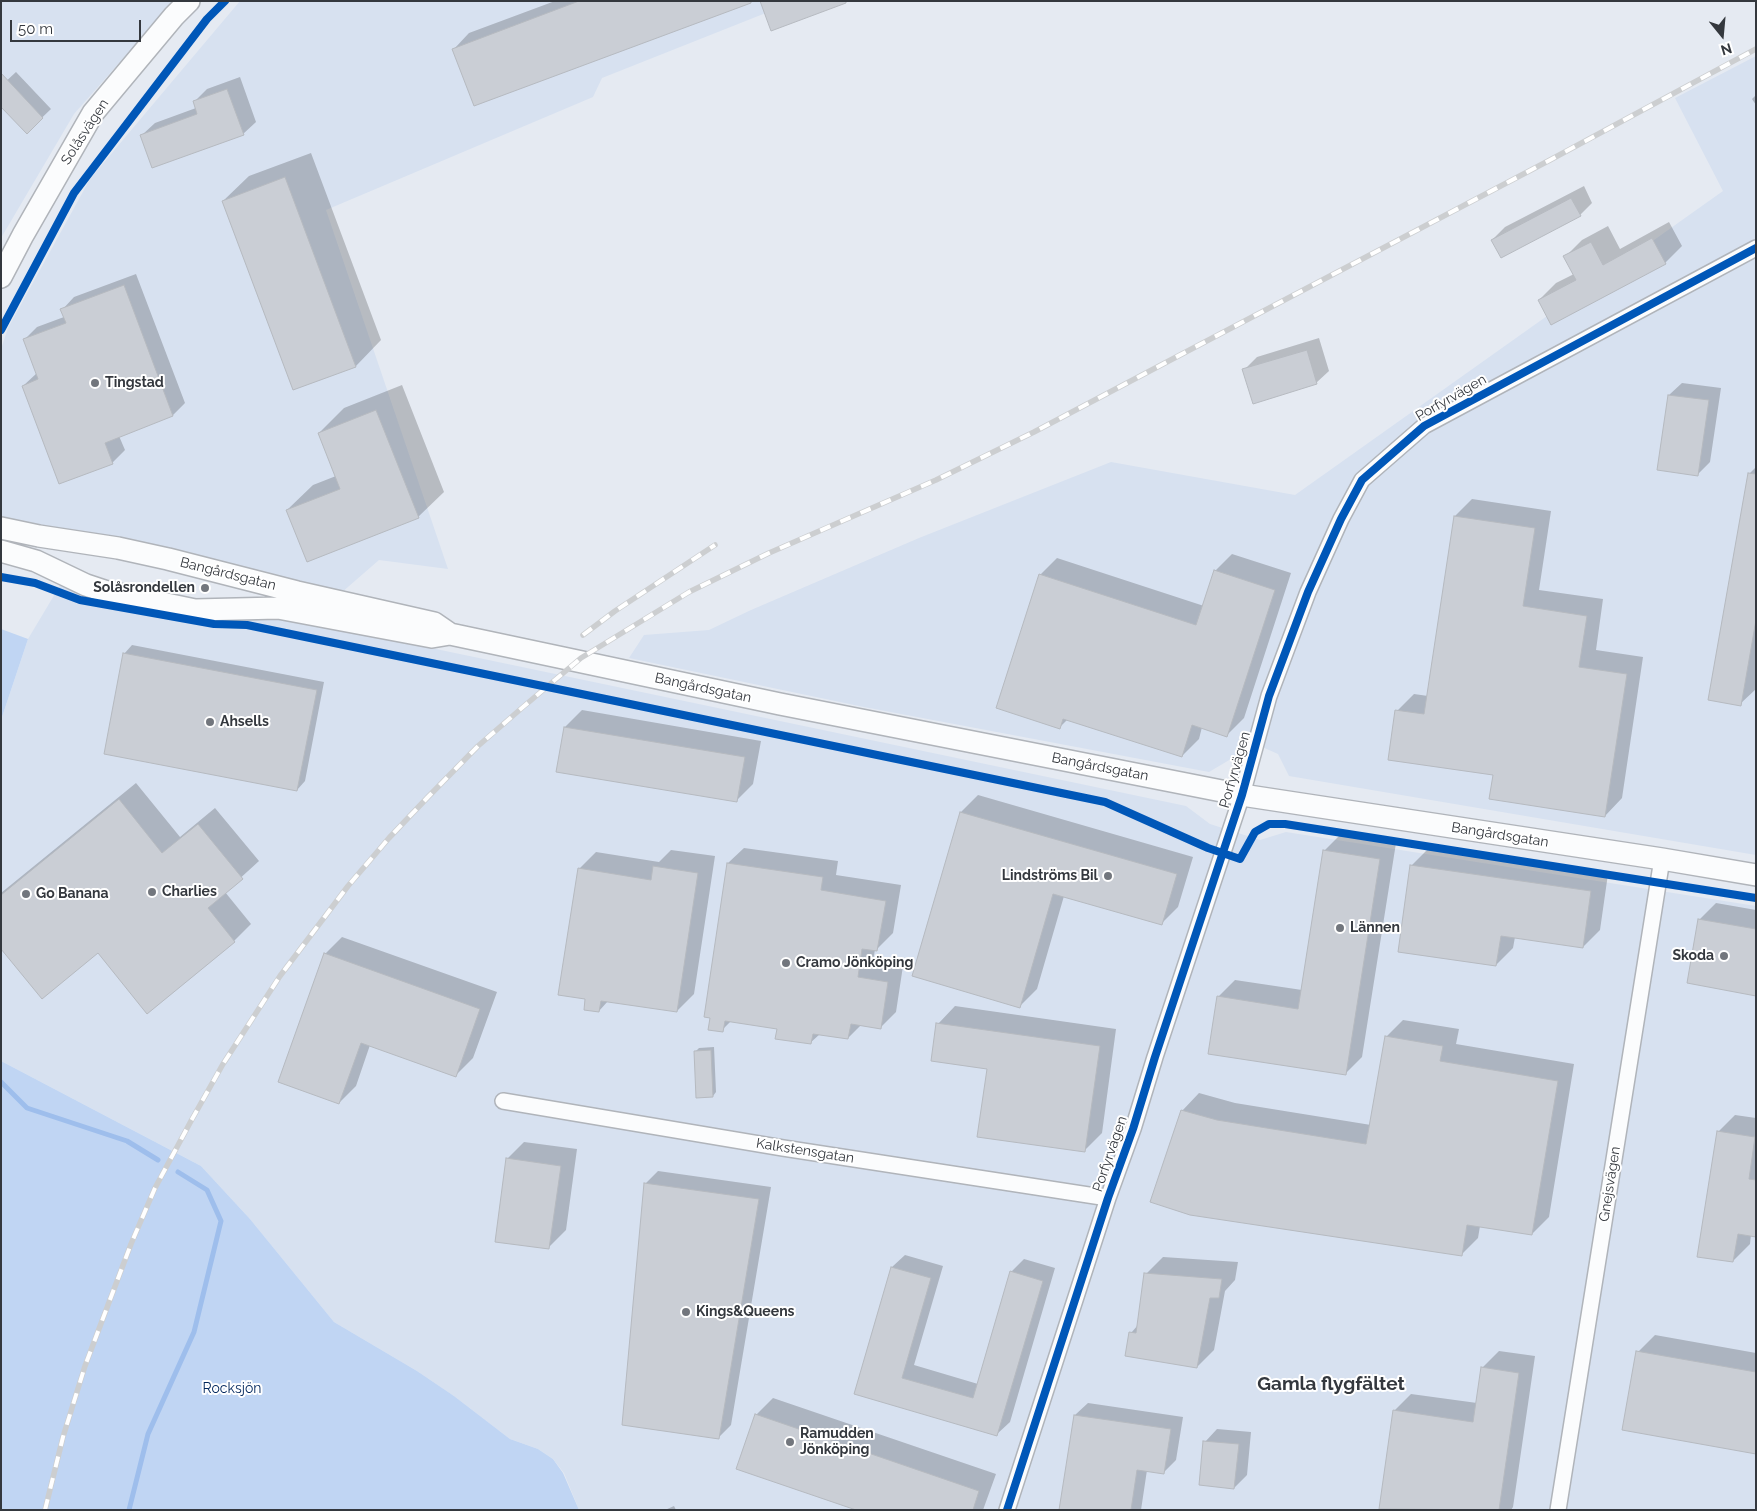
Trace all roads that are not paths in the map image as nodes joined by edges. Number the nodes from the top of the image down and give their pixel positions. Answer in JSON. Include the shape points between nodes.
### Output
{"nodes":[{"id":1,"x":189,"y":1,"type":"edge"},
{"id":2,"x":1756,"y":248,"type":"edge"},
{"id":3,"x":1,"y":277,"type":"edge"},
{"id":4,"x":1,"y":528,"type":"edge"},
{"id":5,"x":1,"y":551,"type":"edge"},
{"id":6,"x":450,"y":634,"type":"junction"},
{"id":7,"x":1242,"y":795,"type":"junction"},
{"id":8,"x":1662,"y":859,"type":"junction"},
{"id":9,"x":1756,"y":875,"type":"edge"},
{"id":10,"x":503,"y":1100,"type":"dead end"},
{"id":11,"x":1108,"y":1198,"type":"junction"},
{"id":12,"x":1007,"y":1510,"type":"edge"},
{"id":13,"x":1558,"y":1510,"type":"edge"}],
"edges":[{"from":1,"to":3,"type":"main road","name":"Solåsvägen","via":[[93,113]]},
{"from":2,"to":7,"type":"street","name":"Porfyrvägen","via":[[1424,426],[1362,480],[1308,592],[1269,696]]},
{"from":4,"to":6,"type":"main road","name":"Bangårdsgatan","via":[[178,561],[434,623]]},
{"from":5,"to":6,"type":"main road","name":"Bangårdsgatan","via":[[36,561],[104,591],[195,610],[278,608],[432,638]]},
{"from":6,"to":7,"type":"main road","name":"Bangårdsgatan","via":[[780,704]]},
{"from":7,"to":8,"type":"main road","name":"Bangårdsgatan"},
{"from":7,"to":11,"type":"street","name":"Porfyrvägen"},
{"from":8,"to":9,"type":"main road","name":"Bangårdsgatan"},
{"from":8,"to":13,"type":"street","name":"Gnejsvägen"},
{"from":10,"to":11,"type":"street","name":"Kalkstensgatan","via":[[783,1148]]},
{"from":11,"to":12,"type":"street","name":"Porfyrvägen"}]}
